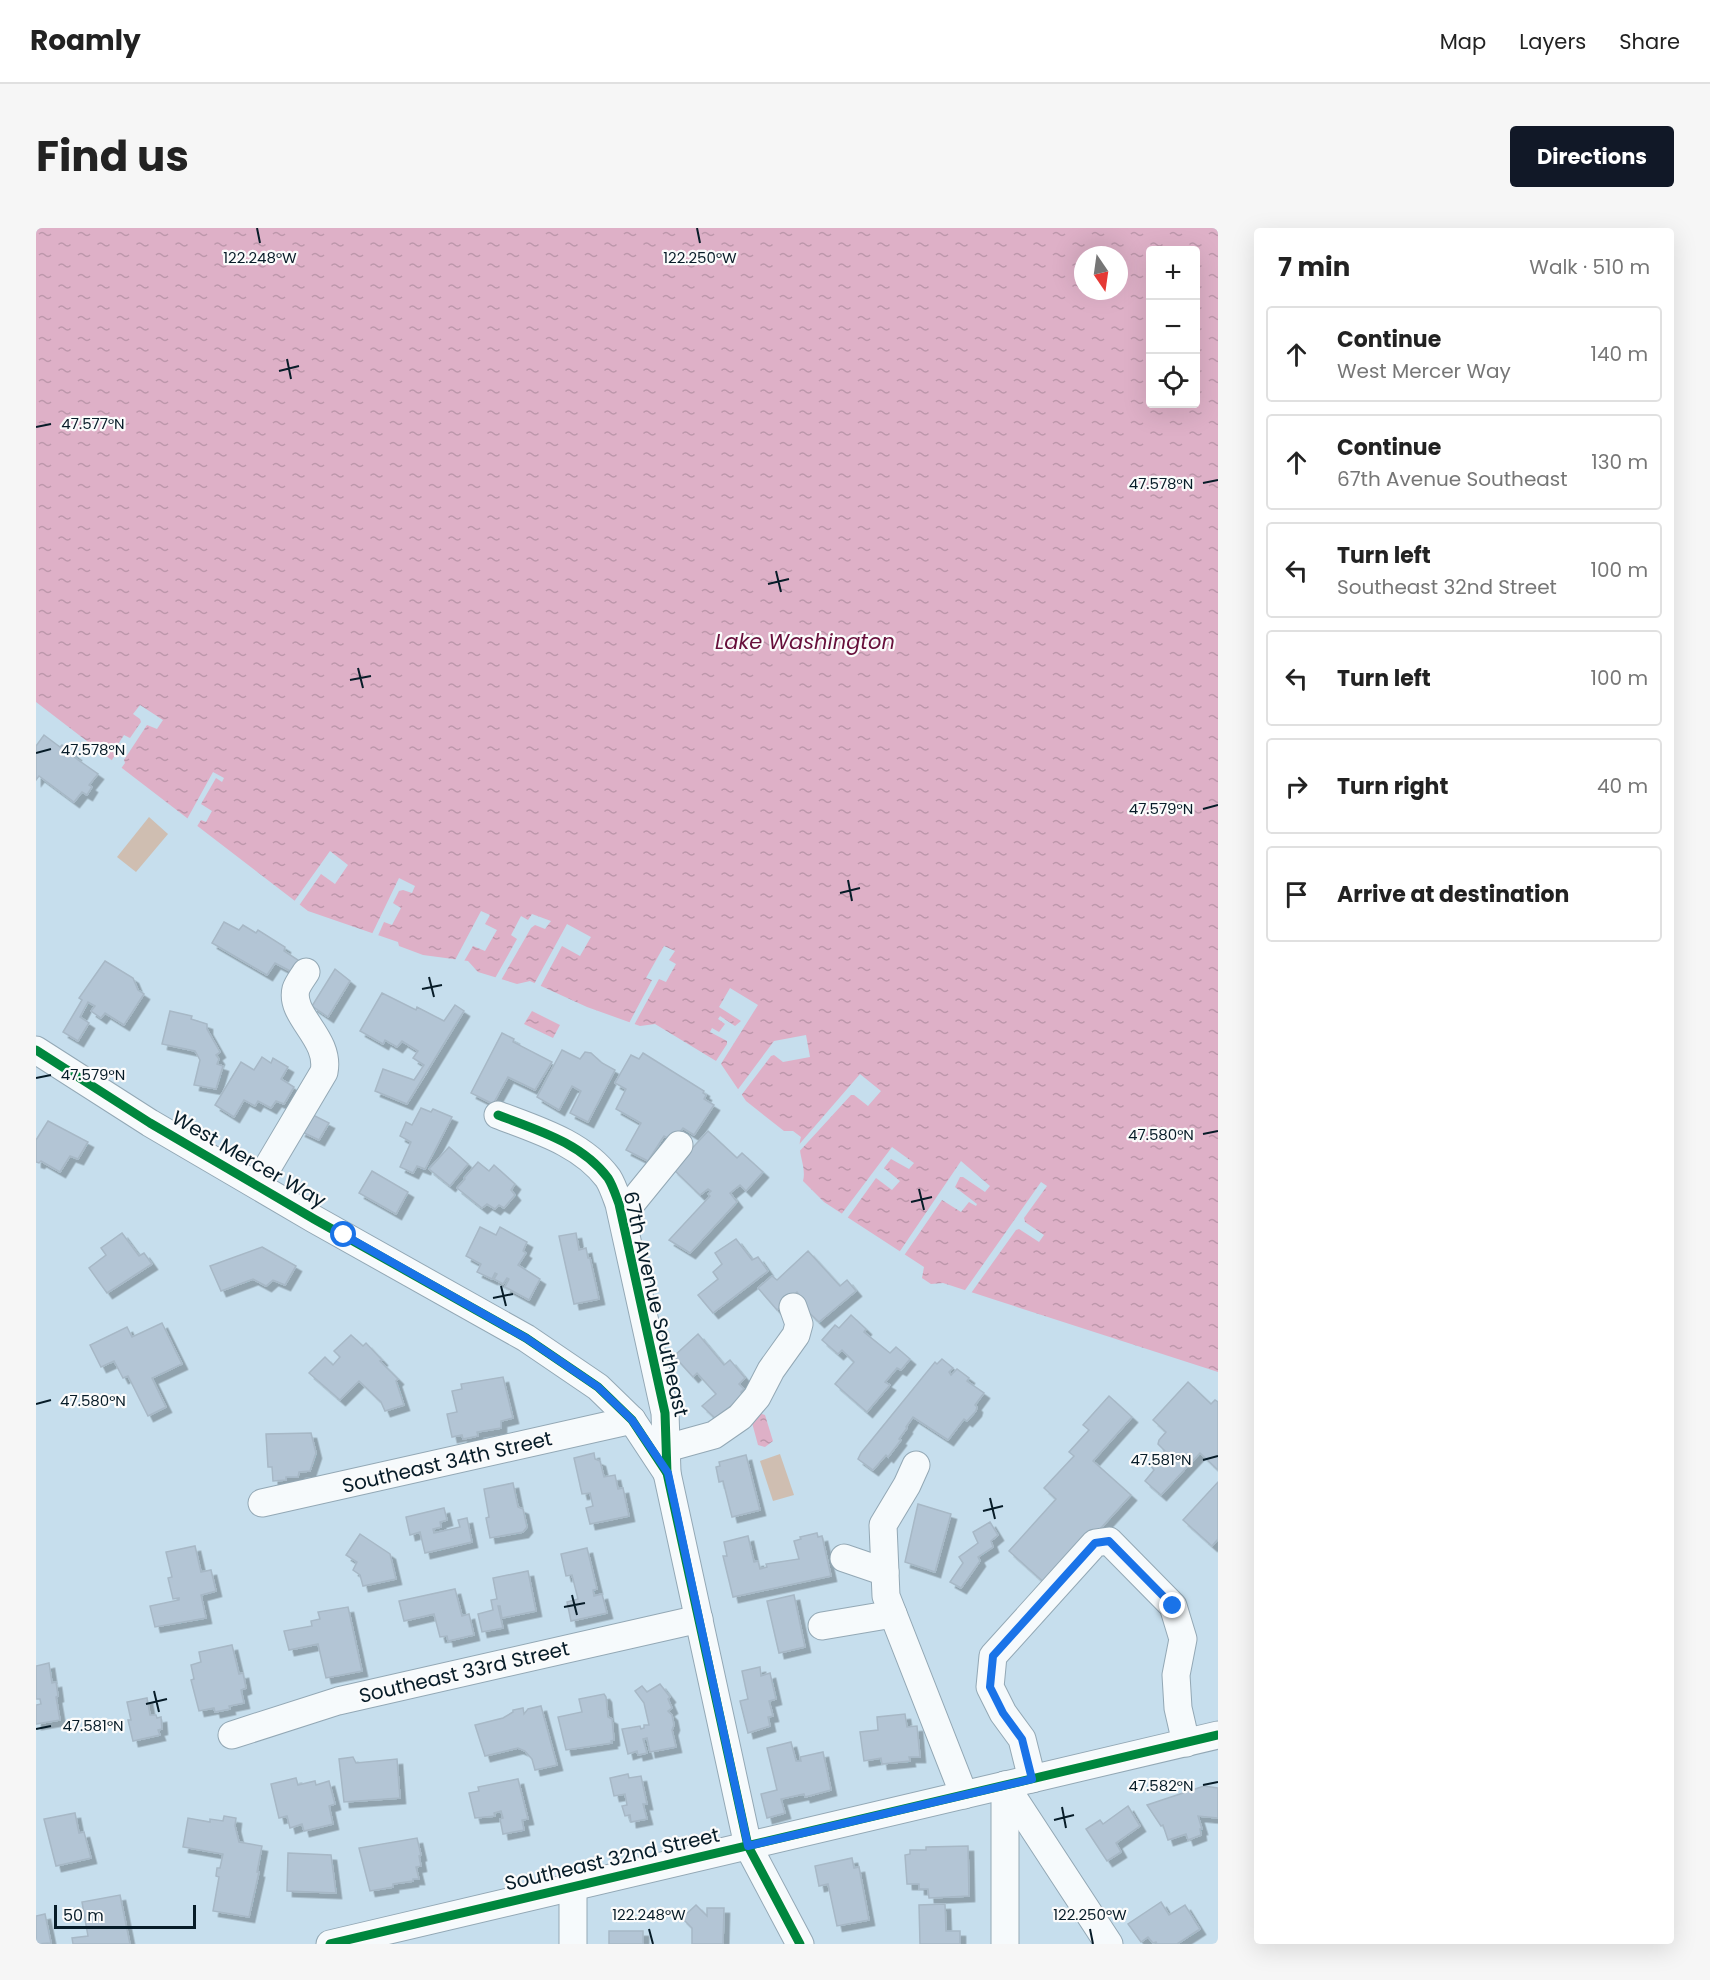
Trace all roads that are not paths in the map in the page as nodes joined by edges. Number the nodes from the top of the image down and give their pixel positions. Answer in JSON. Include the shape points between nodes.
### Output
{"nodes":[{"id":1,"x":306,"y":972,"type":"dead end"},
{"id":2,"x":36,"y":1050,"type":"edge"},
{"id":3,"x":498,"y":1115,"type":"dead end"},
{"id":4,"x":679,"y":1145,"type":"dead end"},
{"id":5,"x":257,"y":1185,"type":"junction"},
{"id":6,"x":622,"y":1215,"type":"junction"},
{"id":7,"x":793,"y":1307,"type":"dead end"},
{"id":8,"x":632,"y":1420,"type":"junction"},
{"id":9,"x":667,"y":1460,"type":"junction"},
{"id":10,"x":916,"y":1465,"type":"dead end"},
{"id":11,"x":262,"y":1503,"type":"dead end"},
{"id":12,"x":844,"y":1558,"type":"dead end"},
{"id":13,"x":885,"y":1572,"type":"junction"},
{"id":14,"x":893,"y":1614,"type":"junction"},
{"id":15,"x":699,"y":1619,"type":"junction"},
{"id":16,"x":822,"y":1626,"type":"dead end"},
{"id":17,"x":232,"y":1735,"type":"dead end"},
{"id":18,"x":1218,"y":1735,"type":"edge"},
{"id":19,"x":1186,"y":1743,"type":"junction"},
{"id":20,"x":1032,"y":1779,"type":"junction"},
{"id":21,"x":1005,"y":1785,"type":"junction"},
{"id":22,"x":964,"y":1795,"type":"junction"},
{"id":23,"x":748,"y":1846,"type":"junction"},
{"id":24,"x":573,"y":1887,"type":"junction"},
{"id":25,"x":787,"y":1931,"type":"edge"},
{"id":26,"x":330,"y":1944,"type":"edge"},
{"id":27,"x":573,"y":1944,"type":"edge"},
{"id":28,"x":800,"y":1944,"type":"edge"},
{"id":29,"x":1005,"y":1944,"type":"edge"},
{"id":30,"x":1109,"y":1944,"type":"edge"}],
"edges":[{"from":1,"to":5,"type":"street","via":[[296,987],[296,997],[324,1049],[324,1072]]},
{"from":2,"to":5,"type":"street","name":"West Mercer Way"},
{"from":3,"to":6,"type":"street","name":"67th Avenue Southeast","via":[[560,1139],[589,1160],[608,1179]]},
{"from":4,"to":6,"type":"street"},
{"from":5,"to":8,"type":"street","name":"West Mercer Way","via":[[526,1338],[598,1387]]},
{"from":6,"to":9,"type":"street","name":"67th Avenue Southeast","via":[[665,1413]]},
{"from":7,"to":9,"type":"street","via":[[799,1324],[796,1335],[757,1397],[740,1417]]},
{"from":8,"to":9,"type":"street","name":"West Mercer Way"},
{"from":8,"to":11,"type":"street","name":"Southeast 34th Street"},
{"from":9,"to":15,"type":"street","name":"67th Avenue Southeast"},
{"from":10,"to":13,"type":"street","via":[[883,1525]]},
{"from":12,"to":13,"type":"street"},
{"from":13,"to":14,"type":"street","via":[[886,1596]]},
{"from":14,"to":16,"type":"street"},
{"from":14,"to":22,"type":"street"},
{"from":15,"to":17,"type":"street","name":"Southeast 33rd Street","via":[[338,1701]]},
{"from":15,"to":23,"type":"street","name":"67th Avenue Southeast"},
{"from":18,"to":19,"type":"street","name":"Southeast 32nd Street"},
{"from":19,"to":20,"type":"street","name":"Southeast 32nd Street"},
{"from":19,"to":20,"type":"street","via":[[1176,1675],[1183,1639],[1173,1606],[1109,1541],[1095,1543],[993,1656],[990,1687],[1022,1739]]},
{"from":20,"to":21,"type":"street","name":"Southeast 32nd Street"},
{"from":21,"to":22,"type":"street","name":"Southeast 32nd Street"},
{"from":21,"to":29,"type":"street"},
{"from":21,"to":30,"type":"street"},
{"from":22,"to":23,"type":"street","name":"Southeast 32nd Street"},
{"from":23,"to":24,"type":"street","name":"Southeast 32nd Street"},
{"from":23,"to":25,"type":"street"},
{"from":24,"to":26,"type":"street","name":"Southeast 32nd Street"},
{"from":24,"to":27,"type":"street"},
{"from":25,"to":28,"type":"street"}]}
